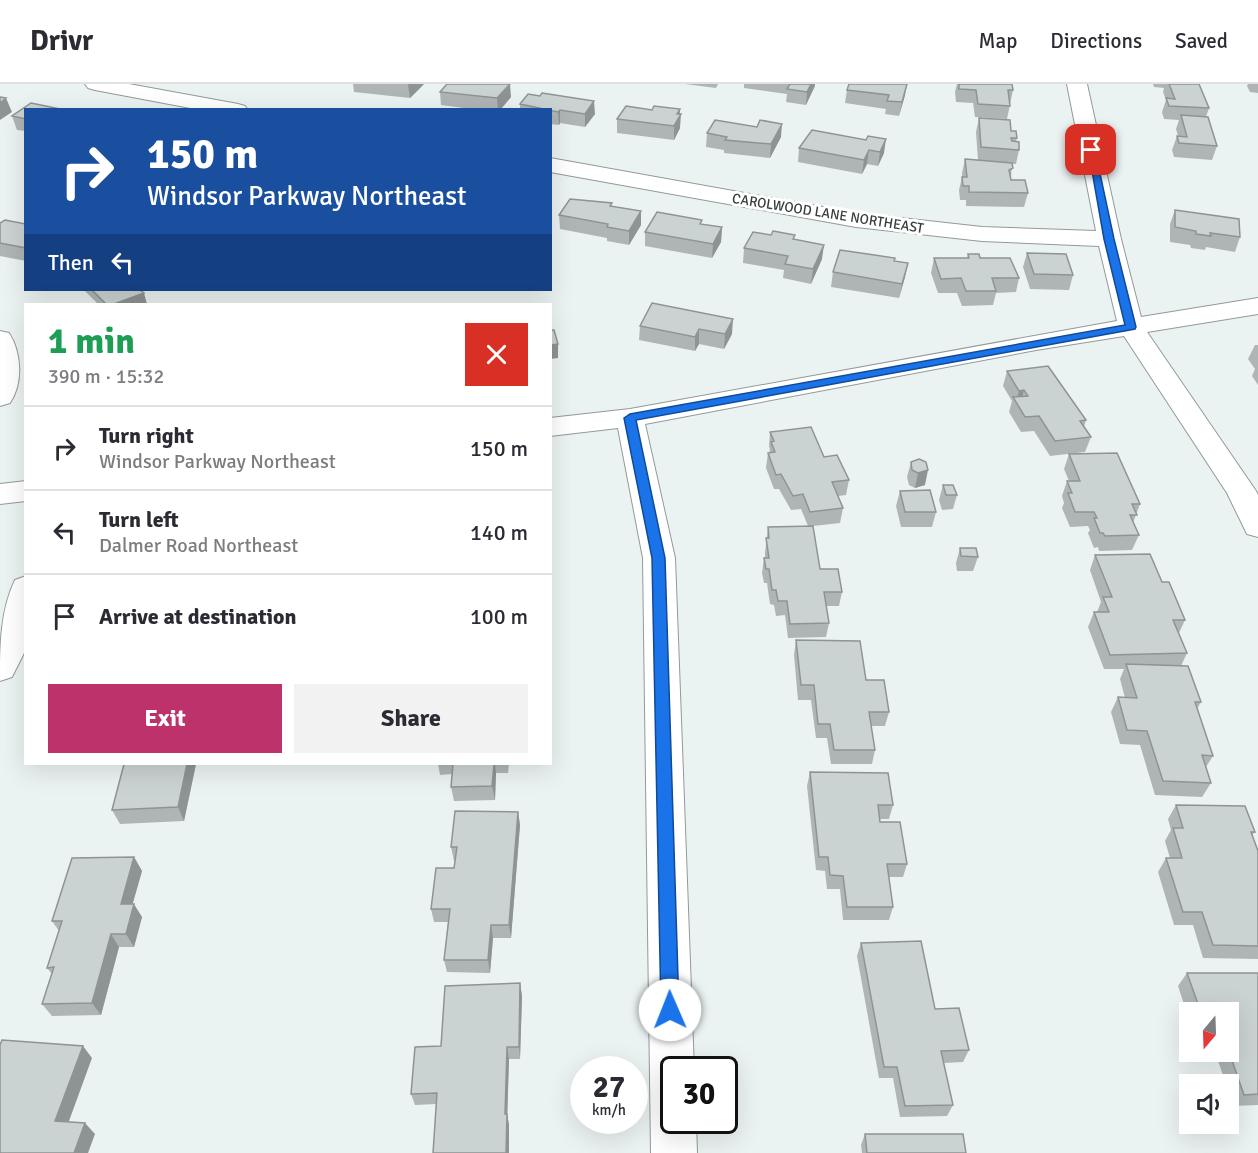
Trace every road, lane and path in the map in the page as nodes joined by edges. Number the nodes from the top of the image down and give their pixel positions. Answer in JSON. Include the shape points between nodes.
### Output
{"nodes":[{"id":1,"x":95,"y":84,"type":"edge"},
{"id":2,"x":1077,"y":84,"type":"edge"},
{"id":3,"x":227,"y":108,"type":"edge"},
{"id":4,"x":552,"y":165,"type":"edge"},
{"id":5,"x":1109,"y":239,"type":"junction"},
{"id":6,"x":1258,"y":306,"type":"edge"},
{"id":7,"x":1131,"y":327,"type":"junction"},
{"id":8,"x":0,"y":339,"type":"edge"},
{"id":9,"x":0,"y":397,"type":"edge"},
{"id":10,"x":630,"y":418,"type":"junction"},
{"id":11,"x":552,"y":427,"type":"edge"},
{"id":12,"x":24,"y":491,"type":"edge"},
{"id":13,"x":0,"y":494,"type":"edge"},
{"id":14,"x":1258,"y":526,"type":"edge"},
{"id":15,"x":24,"y":595,"type":"edge"},
{"id":16,"x":0,"y":668,"type":"edge"},
{"id":17,"x":674,"y":1153,"type":"edge"}],
"edges":[{"from":1,"to":3,"type":"street"},
{"from":2,"to":5,"type":"street"},
{"from":4,"to":5,"type":"street","name":"CAROLWOOD LANE NORTHEAST","via":[[856,220],[982,234]]},
{"from":5,"to":7,"type":"street"},
{"from":6,"to":7,"type":"street"},
{"from":7,"to":10,"type":"street"},
{"from":7,"to":14,"type":"street","via":[[1240,491]]},
{"from":8,"to":9,"type":"street","via":[[7,365]]},
{"from":10,"to":11,"type":"street"},
{"from":10,"to":17,"type":"street","via":[[658,558]]},
{"from":12,"to":13,"type":"street"},
{"from":15,"to":16,"type":"street"}]}
